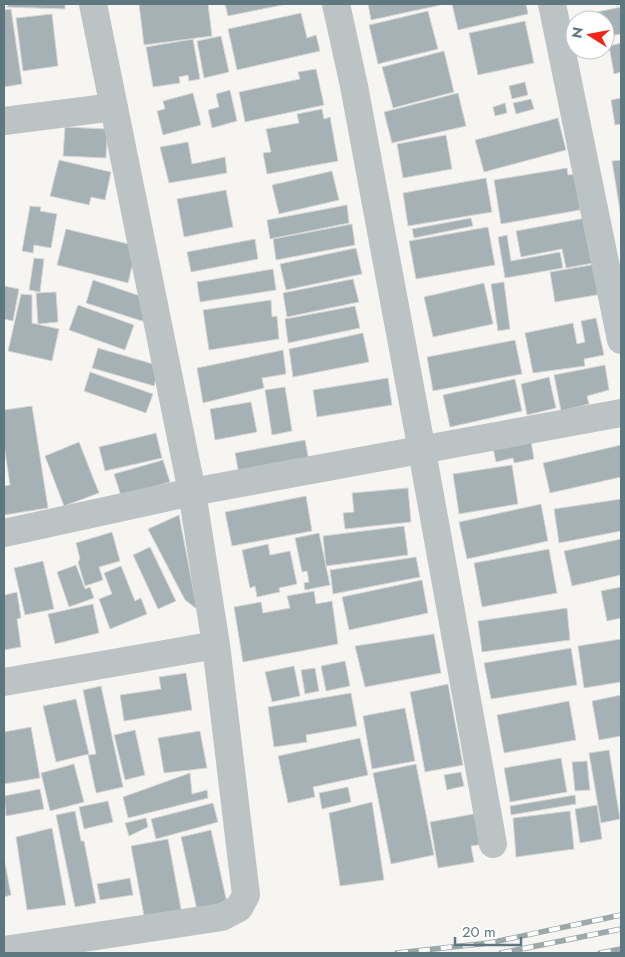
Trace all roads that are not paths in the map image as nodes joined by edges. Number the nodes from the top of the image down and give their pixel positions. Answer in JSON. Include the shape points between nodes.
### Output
{"nodes":[{"id":1,"x":93,"y":4,"type":"edge"},
{"id":2,"x":336,"y":4,"type":"edge"},
{"id":3,"x":552,"y":4,"type":"edge"},
{"id":4,"x":114,"y":107,"type":"junction"},
{"id":5,"x":4,"y":122,"type":"edge"},
{"id":6,"x":621,"y":340,"type":"edge"},
{"id":7,"x":621,"y":413,"type":"edge"},
{"id":8,"x":422,"y":451,"type":"junction"},
{"id":9,"x":192,"y":492,"type":"junction"},
{"id":10,"x":4,"y":533,"type":"edge"},
{"id":11,"x":216,"y":645,"type":"junction"},
{"id":12,"x":4,"y":682,"type":"edge"},
{"id":13,"x":493,"y":844,"type":"dead end"},
{"id":14,"x":4,"y":950,"type":"edge"}],
"edges":[{"from":1,"to":4,"type":"street"},
{"from":2,"to":8,"type":"street"},
{"from":3,"to":6,"type":"street"},
{"from":4,"to":5,"type":"street"},
{"from":4,"to":9,"type":"street"},
{"from":7,"to":8,"type":"street"},
{"from":8,"to":9,"type":"street"},
{"from":8,"to":13,"type":"street"},
{"from":9,"to":10,"type":"street"},
{"from":9,"to":11,"type":"street"},
{"from":11,"to":12,"type":"street"},
{"from":11,"to":14,"type":"street","via":[[246,895],[239,908],[222,917]]}]}
